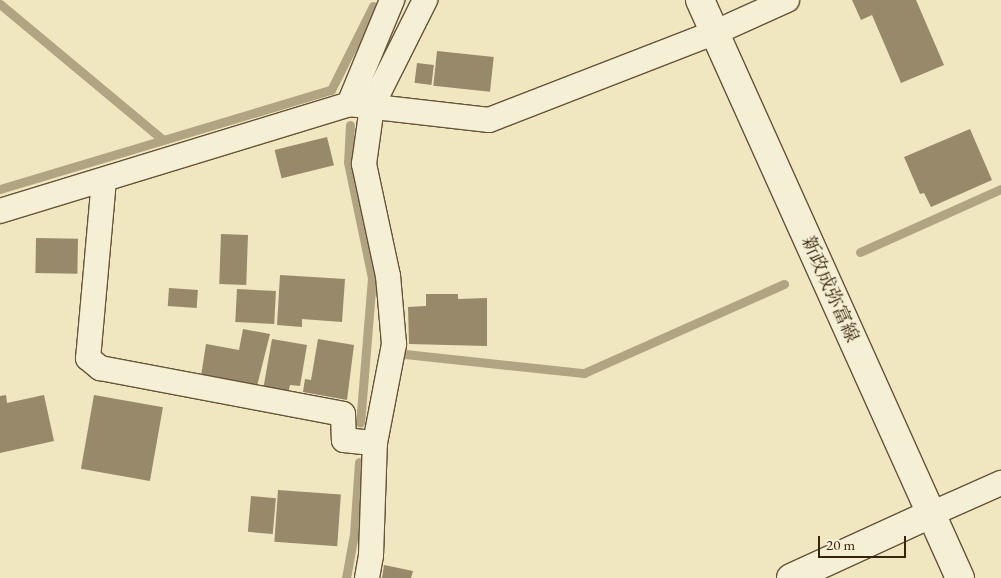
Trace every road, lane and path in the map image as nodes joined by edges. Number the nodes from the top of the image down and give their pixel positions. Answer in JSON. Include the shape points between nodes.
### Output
{"nodes":[{"id":1,"x":392,"y":0,"type":"edge"},
{"id":2,"x":425,"y":0,"type":"edge"},
{"id":3,"x":700,"y":0,"type":"edge"},
{"id":4,"x":787,"y":0,"type":"edge"},
{"id":5,"x":716,"y":32,"type":"junction"},
{"id":6,"x":349,"y":104,"type":"junction"},
{"id":7,"x":372,"y":106,"type":"junction"},
{"id":8,"x":104,"y":180,"type":"junction"},
{"id":9,"x":0,"y":211,"type":"edge"},
{"id":10,"x":375,"y":443,"type":"junction"},
{"id":11,"x":1001,"y":483,"type":"edge"},
{"id":12,"x":931,"y":514,"type":"junction"},
{"id":13,"x":367,"y":578,"type":"edge"},
{"id":14,"x":791,"y":578,"type":"edge"},
{"id":15,"x":960,"y":578,"type":"edge"}],
"edges":[{"from":1,"to":6,"type":"street"},
{"from":2,"to":7,"type":"street"},
{"from":3,"to":5,"type":"main road","name":"新政成弥富線"},
{"from":4,"to":5,"type":"street"},
{"from":5,"to":7,"type":"street","via":[[489,120]]},
{"from":5,"to":12,"type":"main road","name":"新政成弥富線"},
{"from":6,"to":7,"type":"street"},
{"from":6,"to":8,"type":"street"},
{"from":7,"to":10,"type":"street","via":[[364,164],[388,276],[394,344]]},
{"from":8,"to":9,"type":"street"},
{"from":8,"to":10,"type":"street","via":[[88,358],[100,368],[343,414],[344,440]]},
{"from":10,"to":13,"type":"street","via":[[371,554]]},
{"from":11,"to":12,"type":"street"},
{"from":12,"to":14,"type":"main road"},
{"from":12,"to":15,"type":"main road","name":"新政成弥富線"}]}
